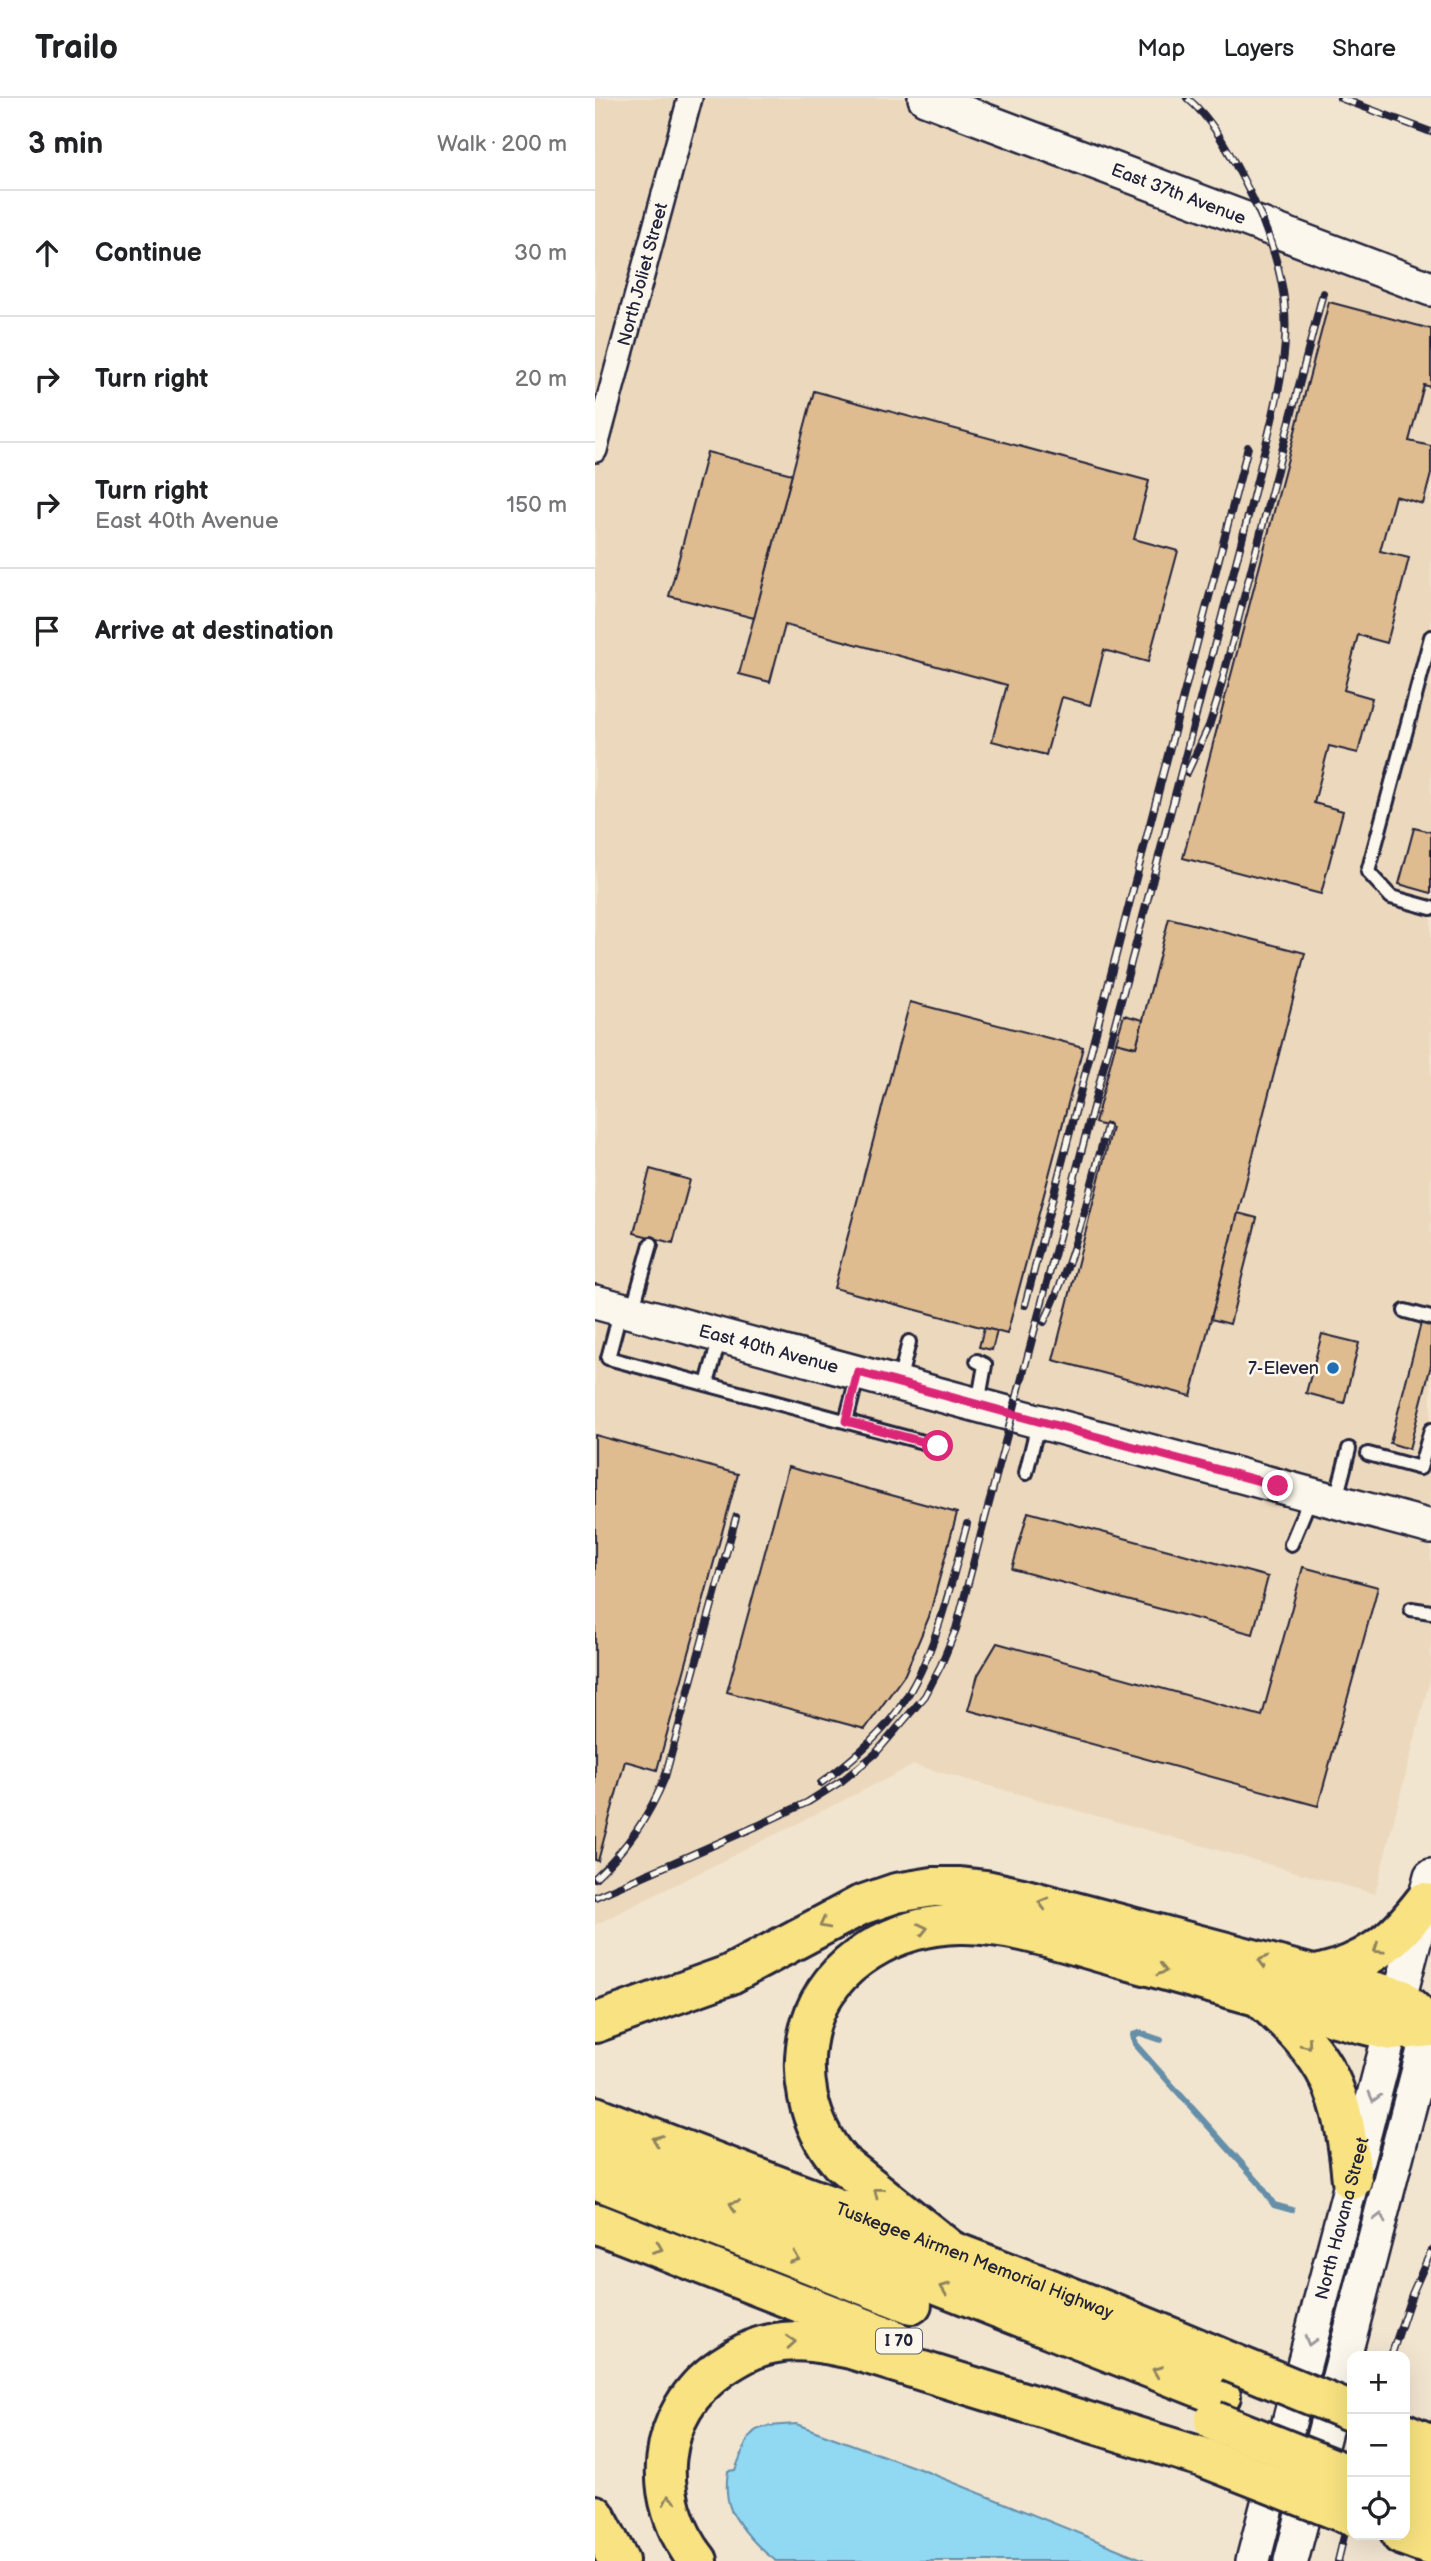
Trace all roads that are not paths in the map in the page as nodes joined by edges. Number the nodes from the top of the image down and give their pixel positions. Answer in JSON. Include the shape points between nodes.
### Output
{"nodes":[{"id":1,"x":690,"y":98,"type":"edge"},
{"id":2,"x":925,"y":98,"type":"edge"},
{"id":3,"x":1431,"y":289,"type":"edge"},
{"id":4,"x":595,"y":450,"type":"edge"},
{"id":5,"x":1431,"y":637,"type":"edge"},
{"id":6,"x":1431,"y":908,"type":"edge"},
{"id":7,"x":651,"y":1244,"type":"dead end"},
{"id":8,"x":616,"y":1307,"type":"edge"},
{"id":9,"x":1405,"y":1311,"type":"dead end"},
{"id":10,"x":1431,"y":1318,"type":"edge"},
{"id":11,"x":720,"y":1335,"type":"junction"},
{"id":12,"x":909,"y":1342,"type":"dead end"},
{"id":13,"x":977,"y":1360,"type":"dead end"},
{"id":14,"x":858,"y":1372,"type":"junction"},
{"id":15,"x":898,"y":1383,"type":"junction"},
{"id":16,"x":707,"y":1384,"type":"junction"},
{"id":17,"x":978,"y":1404,"type":"junction"},
{"id":18,"x":1039,"y":1420,"type":"junction"},
{"id":19,"x":846,"y":1421,"type":"junction"},
{"id":20,"x":1431,"y":1430,"type":"edge"},
{"id":21,"x":938,"y":1446,"type":"dead end"},
{"id":22,"x":1349,"y":1448,"type":"dead end"},
{"id":23,"x":1368,"y":1454,"type":"dead end"},
{"id":24,"x":1026,"y":1473,"type":"dead end"},
{"id":25,"x":1323,"y":1499,"type":"junction"},
{"id":26,"x":1431,"y":1527,"type":"edge"},
{"id":27,"x":1291,"y":1544,"type":"dead end"},
{"id":28,"x":1411,"y":1609,"type":"dead end"},
{"id":29,"x":1431,"y":1612,"type":"edge"},
{"id":30,"x":1428,"y":1889,"type":"edge"},
{"id":31,"x":1317,"y":1975,"type":"junction"},
{"id":32,"x":1258,"y":1996,"type":"junction"},
{"id":33,"x":1395,"y":2014,"type":"junction"},
{"id":34,"x":595,"y":2023,"type":"edge"},
{"id":35,"x":1430,"y":2025,"type":"edge"},
{"id":36,"x":595,"y":2116,"type":"edge"},
{"id":37,"x":595,"y":2149,"type":"edge"},
{"id":38,"x":595,"y":2179,"type":"edge"},
{"id":39,"x":1352,"y":2180,"type":"junction"},
{"id":40,"x":595,"y":2223,"type":"edge"},
{"id":41,"x":950,"y":2250,"type":"junction"},
{"id":42,"x":1222,"y":2393,"type":"junction"},
{"id":43,"x":1347,"y":2411,"type":"edge"},
{"id":44,"x":1410,"y":2435,"type":"edge"},
{"id":45,"x":1431,"y":2444,"type":"edge"},
{"id":46,"x":1347,"y":2446,"type":"edge"},
{"id":47,"x":1205,"y":2458,"type":"junction"},
{"id":48,"x":1410,"y":2471,"type":"edge"},
{"id":49,"x":1347,"y":2473,"type":"edge"},
{"id":50,"x":1431,"y":2479,"type":"edge"},
{"id":51,"x":1410,"y":2499,"type":"edge"},
{"id":52,"x":1431,"y":2507,"type":"edge"},
{"id":53,"x":1347,"y":2513,"type":"edge"},
{"id":54,"x":595,"y":2515,"type":"edge"},
{"id":55,"x":1410,"y":2538,"type":"edge"},
{"id":56,"x":1431,"y":2546,"type":"edge"},
{"id":57,"x":619,"y":2561,"type":"edge"},
{"id":58,"x":698,"y":2561,"type":"edge"},
{"id":59,"x":1253,"y":2561,"type":"edge"},
{"id":60,"x":1291,"y":2561,"type":"edge"}],
"edges":[{"from":1,"to":4,"type":"street","name":"North Joliet Street"},
{"from":2,"to":3,"type":"street","name":"East 37th Avenue"},
{"from":5,"to":6,"type":"lane","via":[[1368,872],[1391,897]]},
{"from":7,"to":8,"type":"lane"},
{"from":8,"to":11,"type":"street","name":"East 40th Avenue"},
{"from":8,"to":16,"type":"lane","via":[[608,1358]]},
{"from":9,"to":10,"type":"lane"},
{"from":11,"to":14,"type":"street","name":"East 40th Avenue"},
{"from":11,"to":16,"type":"lane"},
{"from":12,"to":15,"type":"lane"},
{"from":13,"to":17,"type":"lane","via":[[985,1365]]},
{"from":14,"to":15,"type":"street","name":"East 40th Avenue"},
{"from":14,"to":19,"type":"lane"},
{"from":15,"to":17,"type":"street","name":"East 40th Avenue"},
{"from":16,"to":19,"type":"lane"},
{"from":17,"to":18,"type":"street","name":"East 40th Avenue"},
{"from":18,"to":24,"type":"lane"},
{"from":18,"to":25,"type":"street","name":"East 40th Avenue"},
{"from":19,"to":21,"type":"lane"},
{"from":20,"to":23,"type":"lane","via":[[1420,1468]]},
{"from":22,"to":25,"type":"lane"},
{"from":25,"to":26,"type":"street","name":"East 40th Avenue"},
{"from":25,"to":27,"type":"lane"},
{"from":28,"to":29,"type":"lane"},
{"from":30,"to":31,"type":"highway","one_way":true,"via":[[1404,1928],[1382,1947],[1359,1961]]},
{"from":30,"to":33,"type":"street","name":"North Havana Street"},
{"from":31,"to":33,"type":"highway"},
{"from":31,"to":34,"type":"highway","one_way":true,"via":[[1010,1895],[933,1887],[861,1905],[729,1975]]},
{"from":32,"to":33,"type":"highway"},
{"from":32,"to":39,"type":"highway","one_way":true,"via":[[1299,2035],[1330,2076],[1342,2110]]},
{"from":41,"to":32,"type":"highway","one_way":true,"via":[[840,2162],[829,2149],[808,2102],[805,2057],[814,2012],[856,1959],[918,1929],[979,1925],[1053,1940]]},
{"from":33,"to":35,"type":"highway"},
{"from":33,"to":39,"type":"street","name":"North Havana Street","one_way":true},
{"from":60,"to":35,"type":"street","name":"North Havana Street","one_way":true},
{"from":41,"to":36,"type":"highway","name":"Tuskegee Airmen Memorial Highway","one_way":true},
{"from":42,"to":37,"type":"highway","one_way":true},
{"from":38,"to":42,"type":"highway","one_way":true},
{"from":39,"to":59,"type":"street","name":"North Havana Street","one_way":true},
{"from":40,"to":47,"type":"highway","number":"I 70","one_way":true},
{"from":41,"to":42,"type":"highway","name":"Tuskegee Airmen Memorial Highway","via":[[1160,2332]]},
{"from":42,"to":43,"type":"highway","name":"Tuskegee Airmen Memorial Highway","bridge":true},
{"from":42,"to":46,"type":"highway"},
{"from":42,"to":49,"type":"highway","bridge":true},
{"from":44,"to":45,"type":"highway"},
{"from":47,"to":53,"type":"highway","number":"I 70","bridge":true},
{"from":58,"to":47,"type":"highway","one_way":true,"via":[[677,2527],[667,2491],[673,2427],[706,2378],[734,2359],[771,2344],[815,2341],[851,2349]]},
{"from":48,"to":50,"type":"highway"},
{"from":51,"to":52,"type":"highway"},
{"from":54,"to":57,"type":"highway"},
{"from":55,"to":56,"type":"highway"}]}
